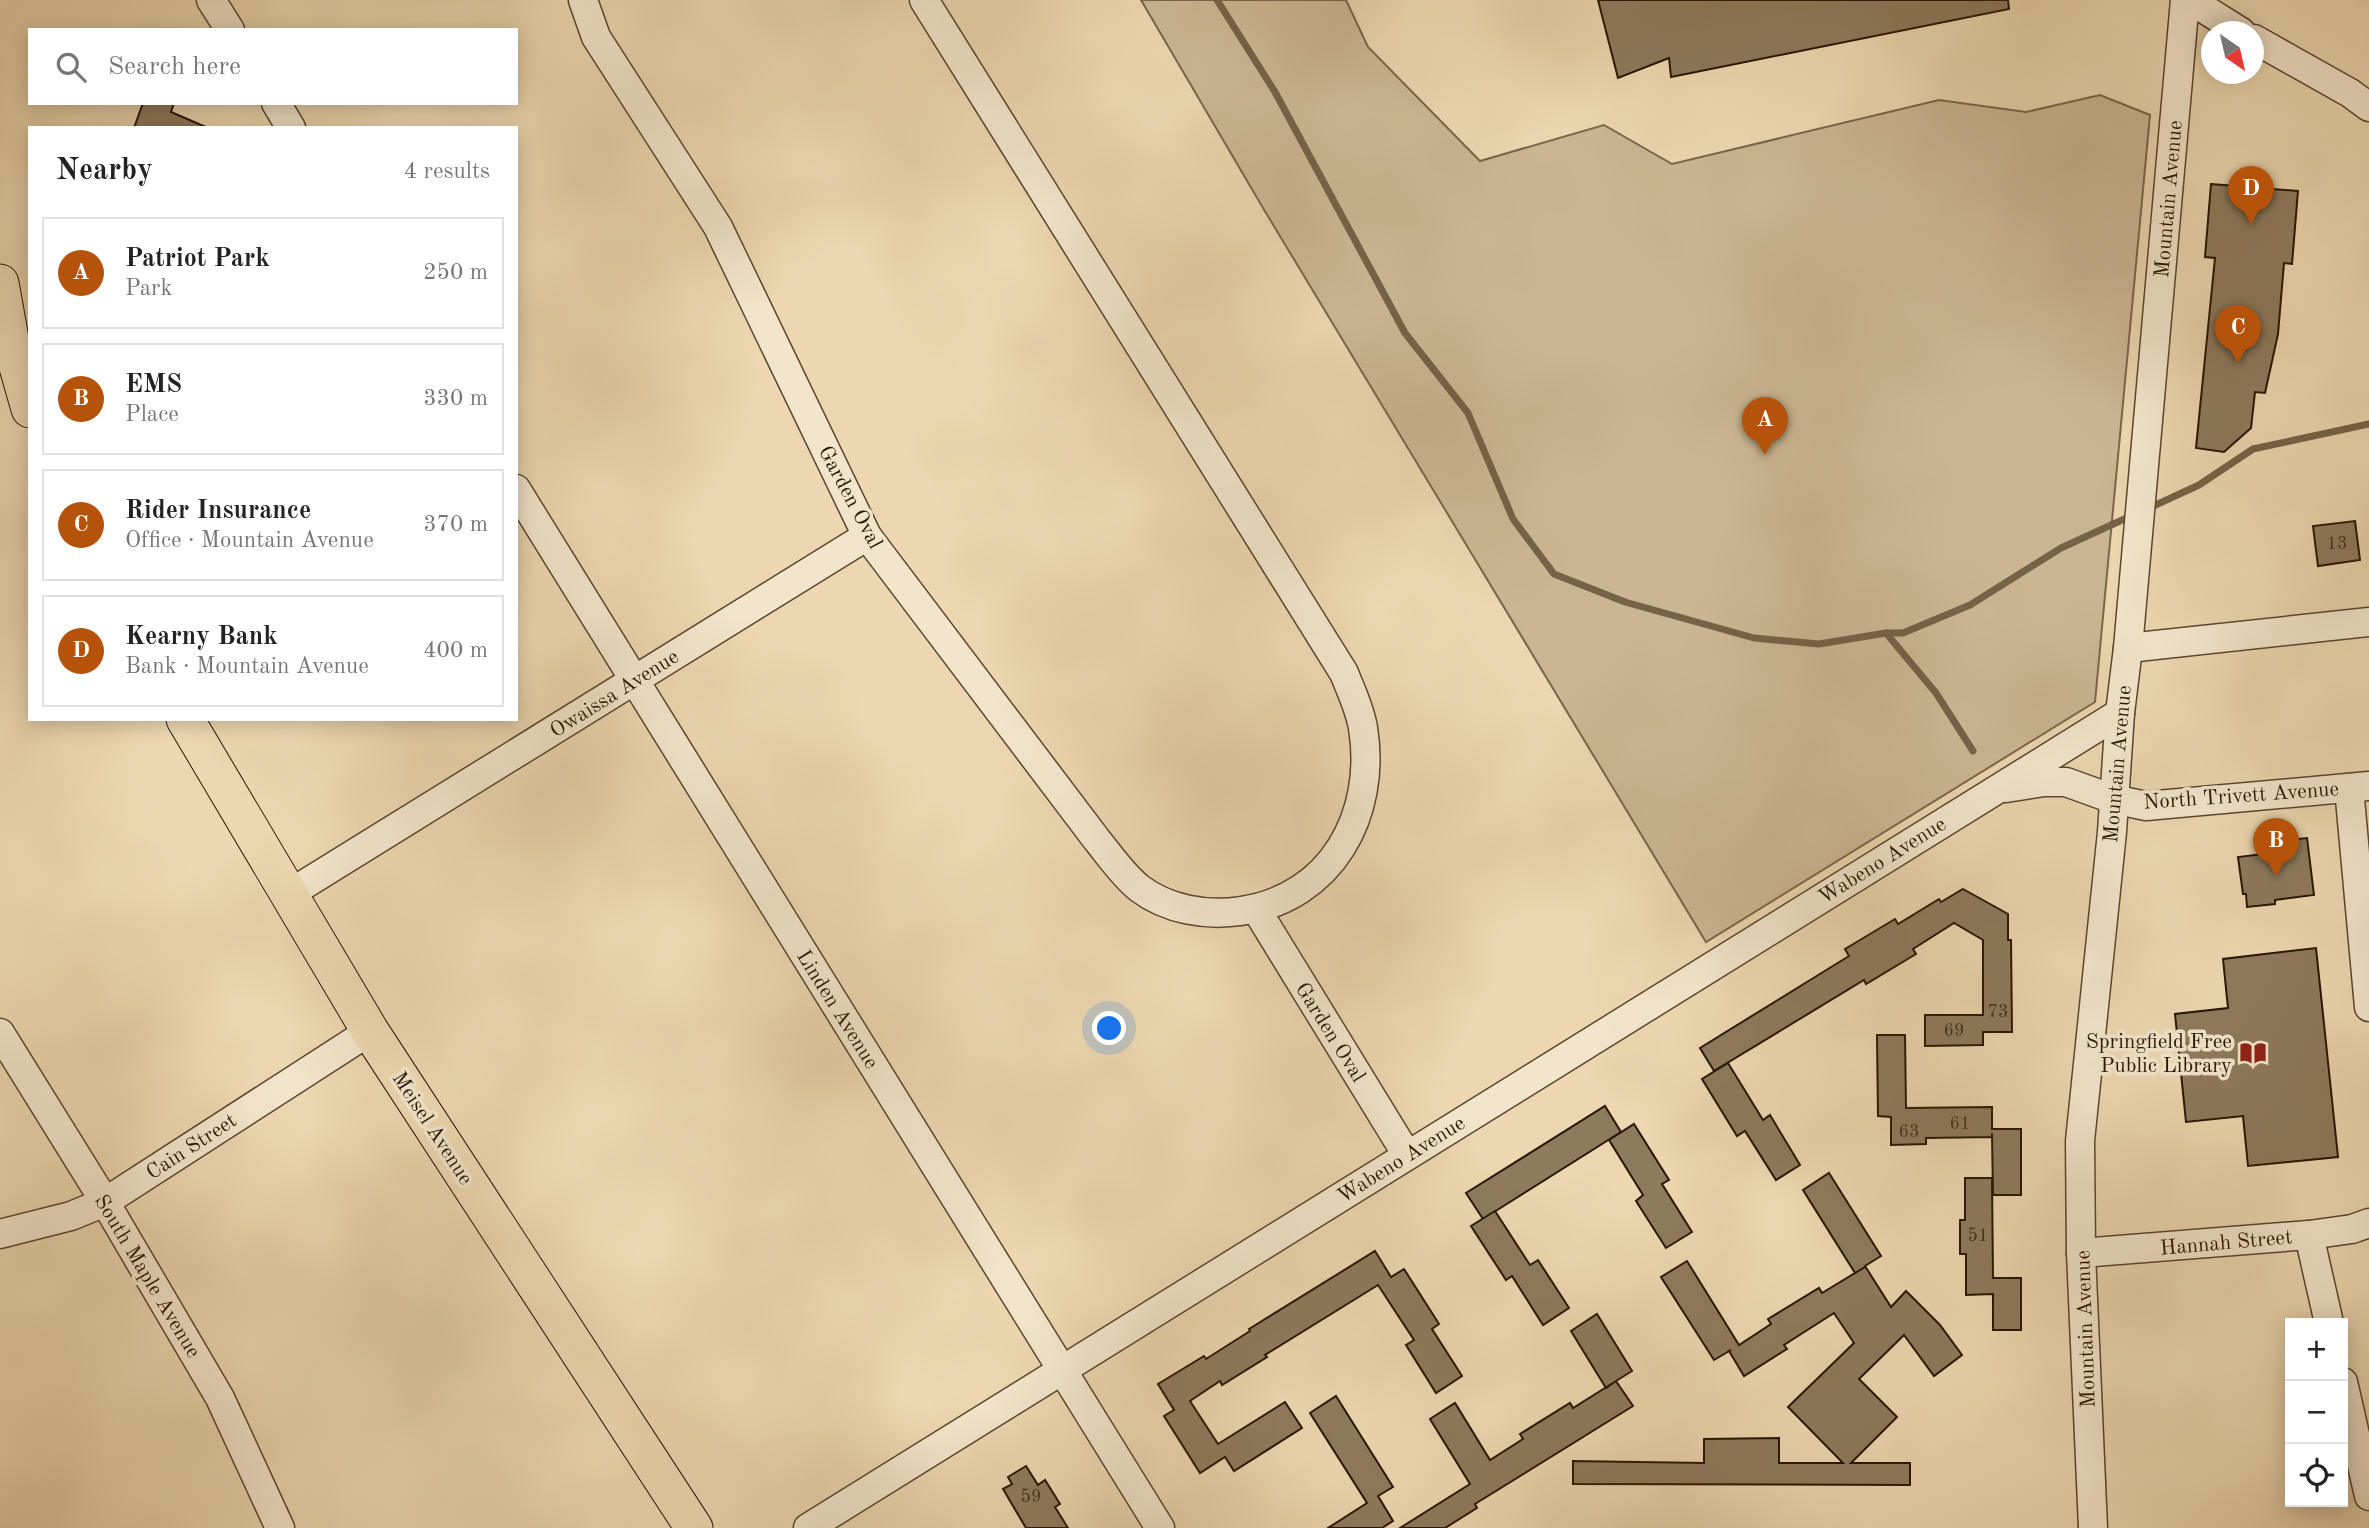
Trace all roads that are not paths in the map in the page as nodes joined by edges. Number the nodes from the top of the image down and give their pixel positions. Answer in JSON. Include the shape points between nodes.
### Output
{"nodes":[{"id":1,"x":211,"y":0,"type":"edge"},
{"id":2,"x":583,"y":0,"type":"edge"},
{"id":3,"x":925,"y":0,"type":"edge"},
{"id":4,"x":2187,"y":0,"type":"edge"},
{"id":5,"x":2222,"y":21,"type":"edge"},
{"id":6,"x":229,"y":28,"type":"edge"},
{"id":7,"x":2264,"y":45,"type":"edge"},
{"id":8,"x":277,"y":105,"type":"edge"},
{"id":9,"x":2369,"y":107,"type":"edge"},
{"id":10,"x":290,"y":126,"type":"edge"},
{"id":11,"x":0,"y":283,"type":"edge"},
{"id":12,"x":28,"y":402,"type":"edge"},
{"id":13,"x":518,"y":492,"type":"edge"},
{"id":14,"x":867,"y":536,"type":"junction"},
{"id":15,"x":2369,"y":622,"type":"edge"},
{"id":16,"x":2128,"y":649,"type":"junction"},
{"id":17,"x":635,"y":680,"type":"junction"},
{"id":18,"x":2120,"y":712,"type":"junction"},
{"id":19,"x":186,"y":721,"type":"edge"},
{"id":20,"x":2359,"y":787,"type":"edge"},
{"id":21,"x":1993,"y":791,"type":"junction"},
{"id":22,"x":2113,"y":799,"type":"junction"},
{"id":23,"x":289,"y":894,"type":"junction"},
{"id":24,"x":1256,"y":909,"type":"junction"},
{"id":25,"x":2369,"y":1007,"type":"edge"},
{"id":26,"x":370,"y":1031,"type":"junction"},
{"id":27,"x":0,"y":1034,"type":"edge"},
{"id":28,"x":1407,"y":1155,"type":"junction"},
{"id":29,"x":105,"y":1202,"type":"junction"},
{"id":30,"x":2369,"y":1223,"type":"edge"},
{"id":31,"x":0,"y":1234,"type":"edge"},
{"id":32,"x":2309,"y":1235,"type":"junction"},
{"id":33,"x":2081,"y":1253,"type":"junction"},
{"id":34,"x":2328,"y":1318,"type":"edge"},
{"id":35,"x":1062,"y":1370,"type":"junction"},
{"id":36,"x":2348,"y":1404,"type":"edge"},
{"id":37,"x":2369,"y":1496,"type":"edge"},
{"id":38,"x":280,"y":1528,"type":"edge"},
{"id":39,"x":694,"y":1528,"type":"edge"},
{"id":40,"x":808,"y":1528,"type":"edge"},
{"id":41,"x":1160,"y":1528,"type":"edge"},
{"id":42,"x":2093,"y":1528,"type":"edge"}],
"edges":[{"from":1,"to":6,"type":"street"},
{"from":2,"to":14,"type":"street","name":"Garden Oval","via":[[596,37],[718,227]]},
{"from":3,"to":24,"type":"street","name":"Garden Oval","via":[[1344,673],[1358,708],[1365,746],[1364,784],[1341,851],[1321,874],[1296,892]]},
{"from":4,"to":5,"type":"street"},
{"from":4,"to":16,"type":"street","name":"Mountain Avenue"},
{"from":7,"to":9,"type":"street"},
{"from":8,"to":10,"type":"street"},
{"from":11,"to":12,"type":"main road"},
{"from":13,"to":17,"type":"street","name":"Linden Avenue"},
{"from":14,"to":17,"type":"street","name":"Owaissa Avenue"},
{"from":14,"to":24,"type":"street","name":"Garden Oval","via":[[1097,840],[1139,887],[1191,911],[1222,914]]},
{"from":15,"to":16,"type":"street"},
{"from":16,"to":18,"type":"street","name":"Mountain Avenue"},
{"from":17,"to":23,"type":"street","name":"Owaissa Avenue"},
{"from":17,"to":35,"type":"street","name":"Linden Avenue"},
{"from":18,"to":21,"type":"street","name":"Wabeno Avenue"},
{"from":18,"to":22,"type":"street","name":"Mountain Avenue"},
{"from":19,"to":23,"type":"main road","name":"Meisel Avenue"},
{"from":20,"to":22,"type":"street","name":"North Trivett Avenue","via":[[2146,806]]},
{"from":20,"to":25,"type":"street"},
{"from":21,"to":22,"type":"street","name":"Wabeno Avenue","via":[[2066,782]]},
{"from":21,"to":28,"type":"street","name":"Wabeno Avenue"},
{"from":22,"to":33,"type":"street","name":"Mountain Avenue","via":[[2080,1140]]},
{"from":23,"to":26,"type":"main road","name":"Meisel Avenue"},
{"from":24,"to":28,"type":"street","name":"Garden Oval"},
{"from":26,"to":29,"type":"street","name":"Cain Street"},
{"from":26,"to":39,"type":"main road","name":"Meisel Avenue"},
{"from":27,"to":29,"type":"street","name":"South Maple Avenue"},
{"from":28,"to":35,"type":"street","name":"Wabeno Avenue"},
{"from":29,"to":31,"type":"street","name":"Cain Street"},
{"from":29,"to":38,"type":"street","name":"South Maple Avenue","via":[[220,1398]]},
{"from":30,"to":32,"type":"street","name":"Hannah Street"},
{"from":32,"to":33,"type":"street","name":"Hannah Street"},
{"from":32,"to":34,"type":"street"},
{"from":33,"to":42,"type":"street","name":"Mountain Avenue"},
{"from":35,"to":40,"type":"street","name":"Wabeno Avenue"},
{"from":35,"to":41,"type":"street","name":"Linden Avenue"},
{"from":36,"to":37,"type":"street"}]}
